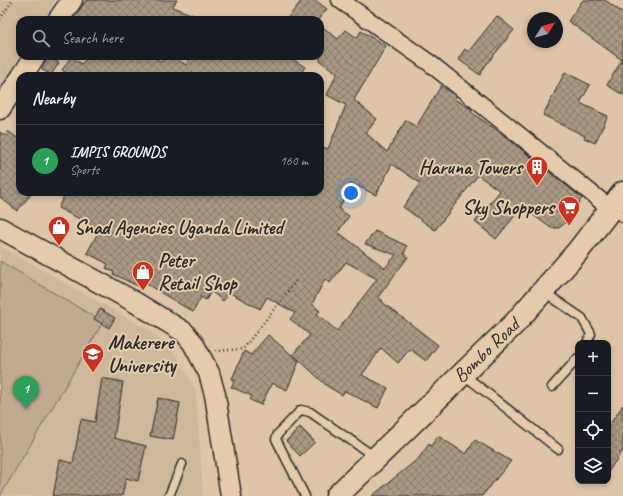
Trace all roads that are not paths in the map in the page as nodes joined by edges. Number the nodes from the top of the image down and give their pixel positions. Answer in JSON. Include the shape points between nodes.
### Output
{"nodes":[{"id":1,"x":72,"y":0,"type":"edge"},
{"id":2,"x":340,"y":0,"type":"edge"},
{"id":3,"x":61,"y":16,"type":"edge"},
{"id":4,"x":32,"y":60,"type":"edge"},
{"id":5,"x":25,"y":72,"type":"edge"},
{"id":6,"x":16,"y":85,"type":"edge"},
{"id":7,"x":0,"y":109,"type":"edge"},
{"id":8,"x":619,"y":207,"type":"edge"},
{"id":9,"x":0,"y":228,"type":"edge"},
{"id":10,"x":544,"y":292,"type":"junction"},
{"id":11,"x":588,"y":340,"type":"edge"},
{"id":12,"x":575,"y":361,"type":"edge"},
{"id":13,"x":463,"y":374,"type":"junction"},
{"id":14,"x":552,"y":387,"type":"dead end"},
{"id":15,"x":558,"y":449,"type":"dead end"},
{"id":16,"x":376,"y":457,"type":"junction"},
{"id":17,"x":182,"y":464,"type":"dead end"},
{"id":18,"x":169,"y":496,"type":"edge"},
{"id":19,"x":231,"y":496,"type":"edge"},
{"id":20,"x":305,"y":496,"type":"edge"},
{"id":21,"x":337,"y":496,"type":"edge"}],
"edges":[{"from":1,"to":3,"type":"street"},
{"from":2,"to":8,"type":"street","via":[[431,64]]},
{"from":4,"to":5,"type":"street"},
{"from":6,"to":7,"type":"street"},
{"from":8,"to":10,"type":"main road","name":"Bombo Road"},
{"from":9,"to":19,"type":"street","via":[[184,332],[201,358],[215,395]]},
{"from":10,"to":11,"type":"lane","via":[[582,318],[591,334]]},
{"from":10,"to":13,"type":"main road","name":"Bombo Road"},
{"from":12,"to":14,"type":"lane"},
{"from":13,"to":15,"type":"lane"},
{"from":13,"to":16,"type":"main road","name":"Bombo Road"},
{"from":16,"to":20,"type":"lane","via":[[310,412],[301,410],[276,439]]},
{"from":16,"to":21,"type":"main road","name":"Bombo Road"},
{"from":17,"to":18,"type":"lane"}]}
